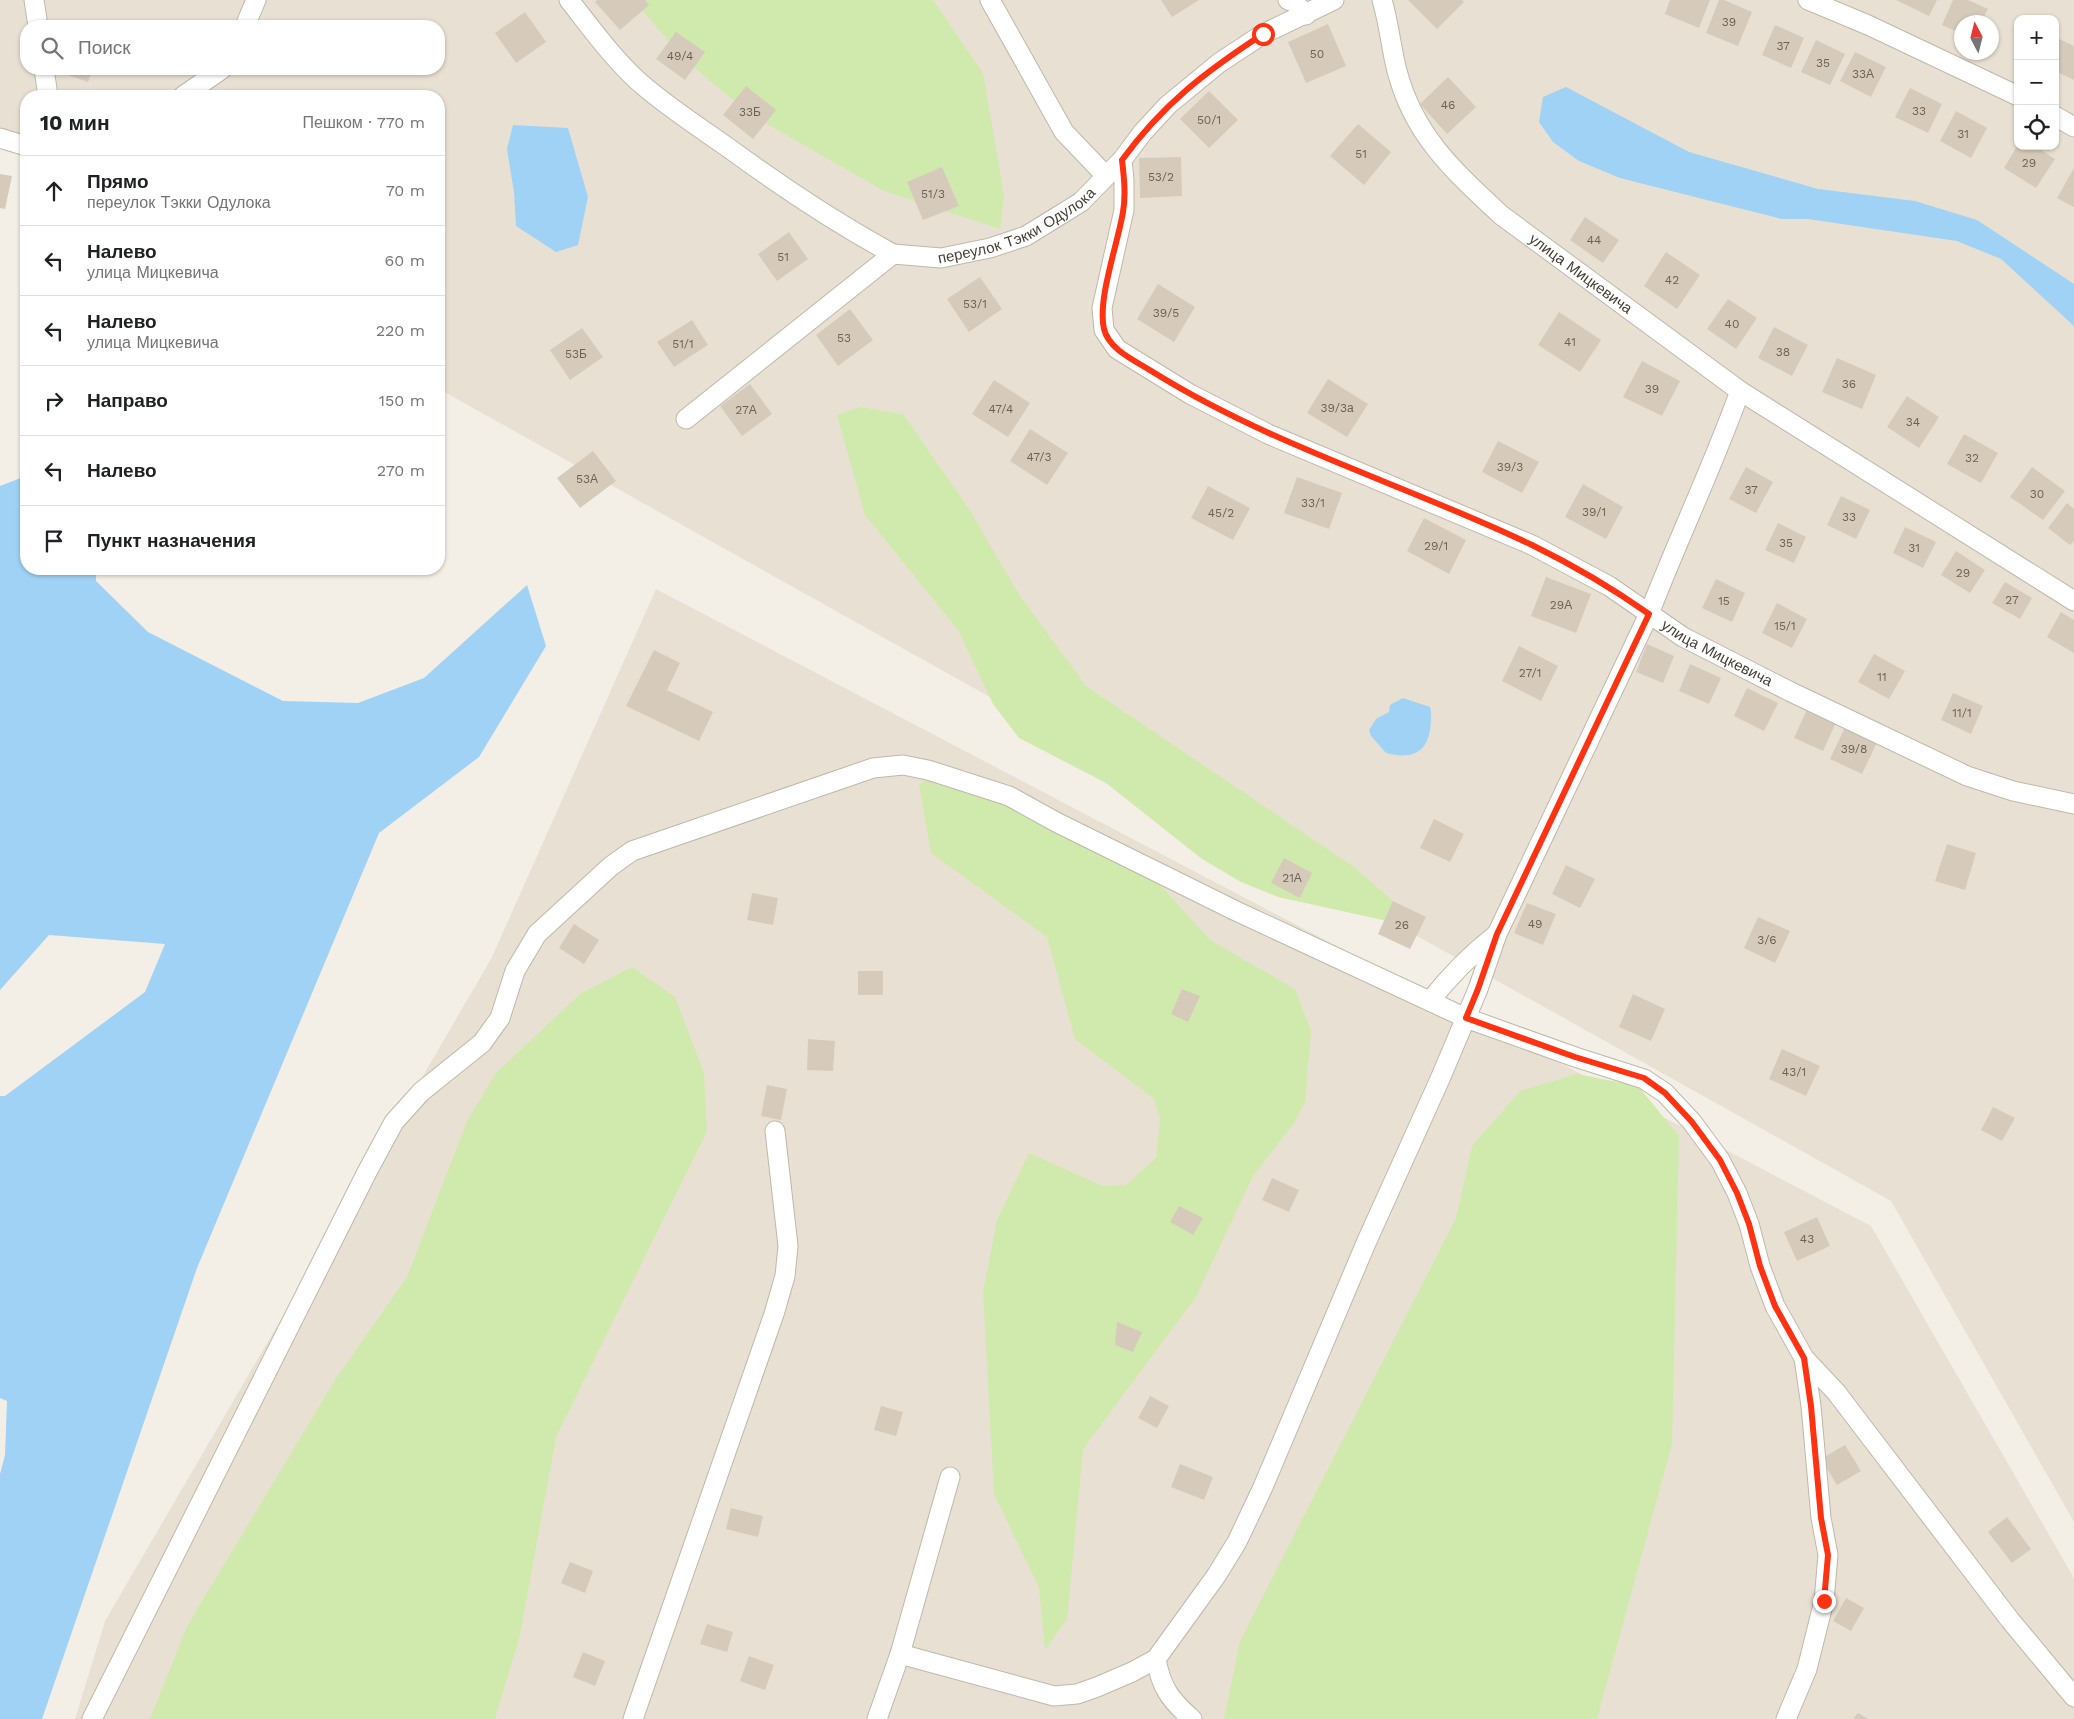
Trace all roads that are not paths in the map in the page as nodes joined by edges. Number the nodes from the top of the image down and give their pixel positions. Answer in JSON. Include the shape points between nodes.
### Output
{"nodes":[{"id":1,"x":34,"y":0,"type":"edge"},
{"id":2,"x":256,"y":0,"type":"edge"},
{"id":3,"x":569,"y":0,"type":"edge"},
{"id":4,"x":990,"y":0,"type":"edge"},
{"id":5,"x":1288,"y":0,"type":"edge"},
{"id":6,"x":1334,"y":0,"type":"edge"},
{"id":7,"x":1382,"y":0,"type":"edge"},
{"id":8,"x":1808,"y":0,"type":"edge"},
{"id":9,"x":1306,"y":15,"type":"junction"},
{"id":10,"x":37,"y":20,"type":"edge"},
{"id":11,"x":248,"y":20,"type":"edge"},
{"id":12,"x":45,"y":75,"type":"edge"},
{"id":13,"x":213,"y":75,"type":"edge"},
{"id":14,"x":47,"y":90,"type":"edge"},
{"id":15,"x":192,"y":90,"type":"edge"},
{"id":16,"x":2014,"y":94,"type":"edge"},
{"id":17,"x":2059,"y":118,"type":"edge"},
{"id":18,"x":2074,"y":127,"type":"edge"},
{"id":19,"x":0,"y":138,"type":"edge"},
{"id":20,"x":20,"y":144,"type":"edge"},
{"id":21,"x":1122,"y":160,"type":"junction"},
{"id":22,"x":1106,"y":176,"type":"junction"},
{"id":23,"x":893,"y":254,"type":"junction"},
{"id":24,"x":1740,"y":391,"type":"junction"},
{"id":25,"x":686,"y":419,"type":"dead end"},
{"id":26,"x":2074,"y":601,"type":"edge"},
{"id":27,"x":1649,"y":614,"type":"junction"},
{"id":28,"x":2074,"y":804,"type":"edge"},
{"id":29,"x":1497,"y":934,"type":"junction"},
{"id":30,"x":1430,"y":1001,"type":"junction"},
{"id":31,"x":1466,"y":1018,"type":"junction"},
{"id":32,"x":775,"y":1132,"type":"dead end"},
{"id":33,"x":1804,"y":1358,"type":"junction"},
{"id":34,"x":950,"y":1477,"type":"dead end"},
{"id":35,"x":900,"y":1654,"type":"junction"},
{"id":36,"x":1156,"y":1658,"type":"junction"},
{"id":37,"x":2074,"y":1697,"type":"edge"},
{"id":38,"x":92,"y":1719,"type":"edge"},
{"id":39,"x":633,"y":1719,"type":"edge"},
{"id":40,"x":877,"y":1719,"type":"edge"},
{"id":41,"x":1192,"y":1719,"type":"edge"},
{"id":42,"x":1786,"y":1719,"type":"edge"}],
"edges":[{"from":1,"to":10,"type":"street"},
{"from":2,"to":11,"type":"street"},
{"from":3,"to":23,"type":"street","via":[[612,54],[639,81],[690,122],[851,232]]},
{"from":4,"to":22,"type":"street","via":[[1064,132]]},
{"from":5,"to":9,"type":"street"},
{"from":6,"to":9,"type":"street","name":"переулок Тэкки Одулока"},
{"from":7,"to":24,"type":"street","name":"улица Мицкевича","via":[[1397,72],[1410,110],[1427,139],[1466,182],[1501,215]]},
{"from":8,"to":16,"type":"street"},
{"from":9,"to":21,"type":"street","name":"переулок Тэкки Одулока","via":[[1263,34],[1219,63],[1168,105]]},
{"from":12,"to":14,"type":"street"},
{"from":13,"to":15,"type":"street"},
{"from":17,"to":18,"type":"street"},
{"from":19,"to":20,"type":"street"},
{"from":21,"to":22,"type":"street","name":"переулок Тэкки Одулока"},
{"from":21,"to":27,"type":"street","name":"улица Мицкевича","via":[[1124,210],[1102,308],[1104,330],[1117,349],[1190,394],[1268,434],[1532,545],[1609,586]]},
{"from":22,"to":23,"type":"street","name":"переулок Тэкки Одулока","via":[[1081,202],[1026,236],[990,248],[941,258]]},
{"from":23,"to":25,"type":"street"},
{"from":24,"to":26,"type":"street","name":"улица Мицкевича"},
{"from":24,"to":27,"type":"street"},
{"from":27,"to":28,"type":"street","name":"улица Мицкевича","via":[[1683,637],[1762,678],[1967,776],[2013,791]]},
{"from":27,"to":29,"type":"street"},
{"from":29,"to":30,"type":"street","via":[[1470,955]]},
{"from":29,"to":31,"type":"street"},
{"from":30,"to":31,"type":"street"},
{"from":30,"to":38,"type":"street","via":[[1236,911],[1009,796],[903,765],[873,768],[632,851],[611,866],[537,934],[515,971],[500,1018],[482,1043],[422,1092],[394,1122]]},
{"from":31,"to":33,"type":"street","via":[[1644,1078],[1665,1093],[1692,1122],[1737,1193],[1775,1306]]},
{"from":31,"to":36,"type":"street","via":[[1366,1242],[1256,1503],[1216,1576]]},
{"from":32,"to":39,"type":"street","via":[[788,1246],[785,1276]]},
{"from":33,"to":37,"type":"street","via":[[1836,1392],[2004,1612]]},
{"from":33,"to":42,"type":"street","via":[[1828,1555],[1824,1601],[1807,1668]]},
{"from":34,"to":35,"type":"street"},
{"from":35,"to":36,"type":"street","via":[[1054,1696],[1077,1694],[1096,1687]]},
{"from":35,"to":40,"type":"street"},
{"from":36,"to":41,"type":"street","via":[[1167,1695]]}]}
